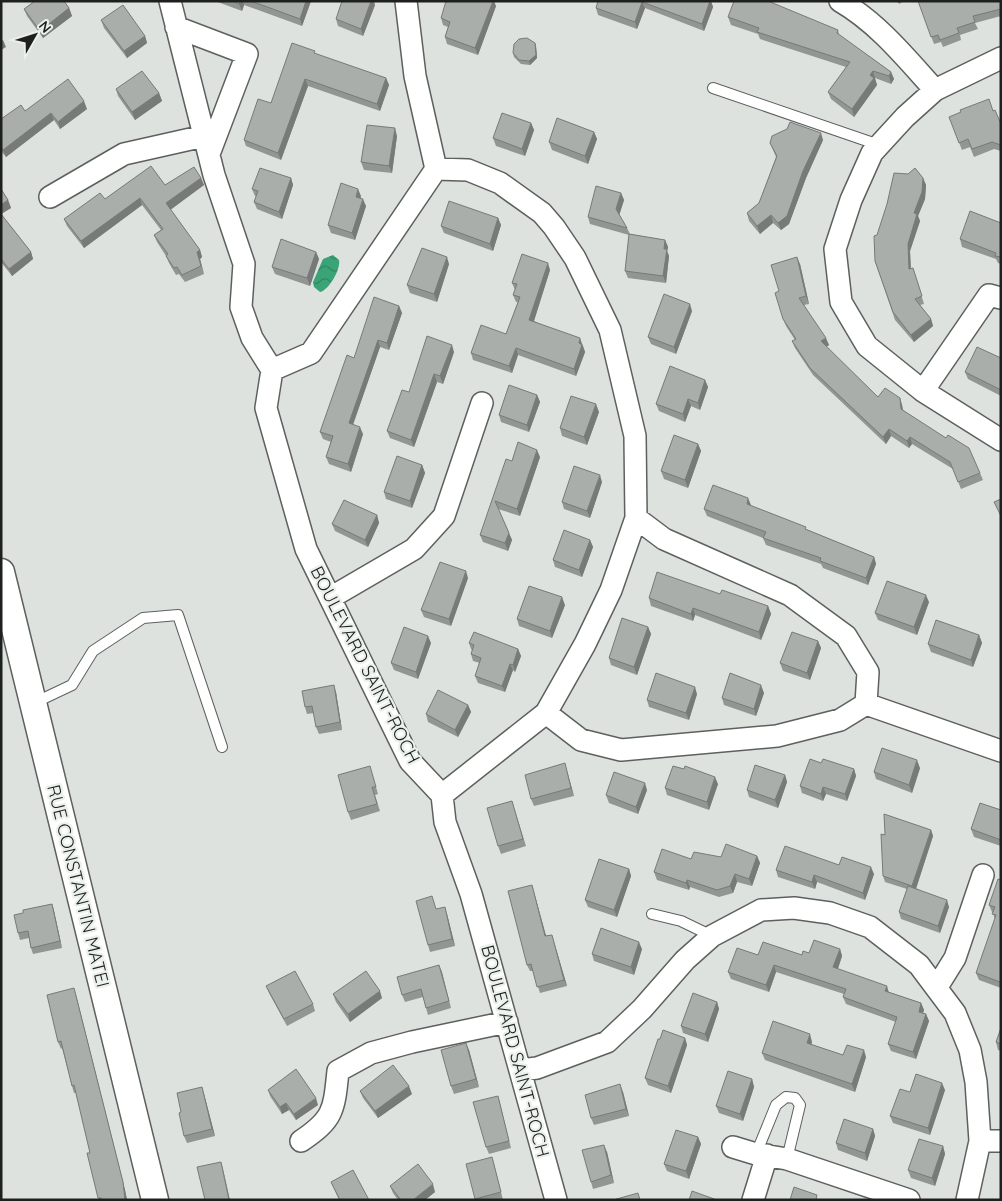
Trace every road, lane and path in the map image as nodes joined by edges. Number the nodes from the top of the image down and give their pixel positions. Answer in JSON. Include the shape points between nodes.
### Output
{"nodes":[{"id":1,"x":170,"y":1,"type":"edge"},
{"id":2,"x":406,"y":1,"type":"edge"},
{"id":3,"x":840,"y":1,"type":"edge"},
{"id":4,"x":176,"y":27,"type":"junction"},
{"id":5,"x":1001,"y":58,"type":"edge"},
{"id":6,"x":713,"y":88,"type":"dead end"},
{"id":7,"x":935,"y":90,"type":"junction"},
{"id":8,"x":207,"y":145,"type":"junction"},
{"id":9,"x":879,"y":145,"type":"junction"},
{"id":10,"x":436,"y":169,"type":"junction"},
{"id":11,"x":50,"y":197,"type":"dead end"},
{"id":12,"x":1001,"y":298,"type":"edge"},
{"id":13,"x":272,"y":370,"type":"junction"},
{"id":14,"x":923,"y":391,"type":"junction"},
{"id":15,"x":482,"y":403,"type":"dead end"},
{"id":16,"x":1001,"y":440,"type":"edge"},
{"id":17,"x":636,"y":518,"type":"junction"},
{"id":18,"x":1,"y":572,"type":"edge"},
{"id":19,"x":330,"y":598,"type":"junction"},
{"id":20,"x":33,"y":703,"type":"junction"},
{"id":21,"x":866,"y":704,"type":"junction"},
{"id":22,"x":546,"y":713,"type":"junction"},
{"id":23,"x":222,"y":747,"type":"dead end"},
{"id":24,"x":1001,"y":751,"type":"edge"},
{"id":25,"x":442,"y":794,"type":"junction"},
{"id":26,"x":983,"y":875,"type":"dead end"},
{"id":27,"x":652,"y":914,"type":"dead end"},
{"id":28,"x":712,"y":936,"type":"junction"},
{"id":29,"x":937,"y":987,"type":"junction"},
{"id":30,"x":507,"y":1022,"type":"junction"},
{"id":31,"x":521,"y":1070,"type":"junction"},
{"id":32,"x":300,"y":1141,"type":"dead end"},
{"id":33,"x":980,"y":1141,"type":"junction"},
{"id":34,"x":1001,"y":1141,"type":"edge"},
{"id":35,"x":732,"y":1147,"type":"dead end"},
{"id":36,"x":770,"y":1156,"type":"junction"},
{"id":37,"x":155,"y":1200,"type":"edge"},
{"id":38,"x":556,"y":1200,"type":"edge"},
{"id":39,"x":752,"y":1200,"type":"edge"},
{"id":40,"x":909,"y":1200,"type":"edge"},
{"id":41,"x":968,"y":1200,"type":"edge"}],
"edges":[{"from":1,"to":4,"type":"street"},
{"from":2,"to":10,"type":"street","via":[[415,76]]},
{"from":3,"to":7,"type":"street","via":[[884,35]]},
{"from":4,"to":8,"type":"street"},
{"from":4,"to":8,"type":"street","via":[[248,54]]},
{"from":5,"to":7,"type":"street"},
{"from":6,"to":9,"type":"lane"},
{"from":7,"to":9,"type":"street"},
{"from":8,"to":11,"type":"street","via":[[124,154]]},
{"from":8,"to":13,"type":"street","via":[[244,264],[241,307],[252,338]]},
{"from":9,"to":14,"type":"street","via":[[872,153],[851,200],[835,249],[841,302],[866,346]]},
{"from":10,"to":13,"type":"street","via":[[311,353]]},
{"from":10,"to":17,"type":"street","via":[[468,170],[507,188],[542,213],[575,258],[610,330],[635,436]]},
{"from":12,"to":14,"type":"street","via":[[990,294]]},
{"from":13,"to":19,"type":"street","name":"BOULEVARD SAINT-ROCH","via":[[266,408],[306,549]]},
{"from":14,"to":16,"type":"street"},
{"from":15,"to":19,"type":"street","via":[[444,516],[414,549]]},
{"from":17,"to":21,"type":"street","via":[[664,539],[790,595],[846,636],[868,672]]},
{"from":17,"to":22,"type":"street","via":[[611,590]]},
{"from":18,"to":20,"type":"street","name":"RUE CONSTANTIN MATEI"},
{"from":19,"to":25,"type":"street","name":"BOULEVARD SAINT-ROCH","via":[[410,761]]},
{"from":20,"to":23,"type":"lane","via":[[72,685],[93,651],[144,618],[178,615]]},
{"from":20,"to":37,"type":"street","name":"RUE CONSTANTIN MATEI"},
{"from":21,"to":22,"type":"street","via":[[840,720],[777,736],[621,750],[580,740]]},
{"from":21,"to":24,"type":"street"},
{"from":22,"to":25,"type":"street"},
{"from":25,"to":30,"type":"street","name":"BOULEVARD SAINT-ROCH","via":[[445,822],[472,894]]},
{"from":26,"to":29,"type":"street","via":[[955,958]]},
{"from":27,"to":28,"type":"lane","via":[[681,921]]},
{"from":28,"to":29,"type":"street","via":[[761,910],[794,908],[830,914],[870,927],[919,965]]},
{"from":28,"to":31,"type":"street","via":[[607,1042],[537,1068]]},
{"from":29,"to":33,"type":"street","via":[[954,1013],[970,1050]]},
{"from":30,"to":31,"type":"street","name":"BOULEVARD SAINT-ROCH"},
{"from":30,"to":32,"type":"street","via":[[388,1048],[371,1053],[338,1071],[330,1114],[321,1127]]},
{"from":31,"to":38,"type":"street","name":"BOULEVARD SAINT-ROCH"},
{"from":33,"to":34,"type":"street"},
{"from":33,"to":41,"type":"street"},
{"from":35,"to":36,"type":"street"},
{"from":36,"to":36,"type":"lane","via":[[800,1105],[795,1098],[786,1097],[776,1105]]},
{"from":36,"to":39,"type":"street"},
{"from":36,"to":40,"type":"street"}]}
